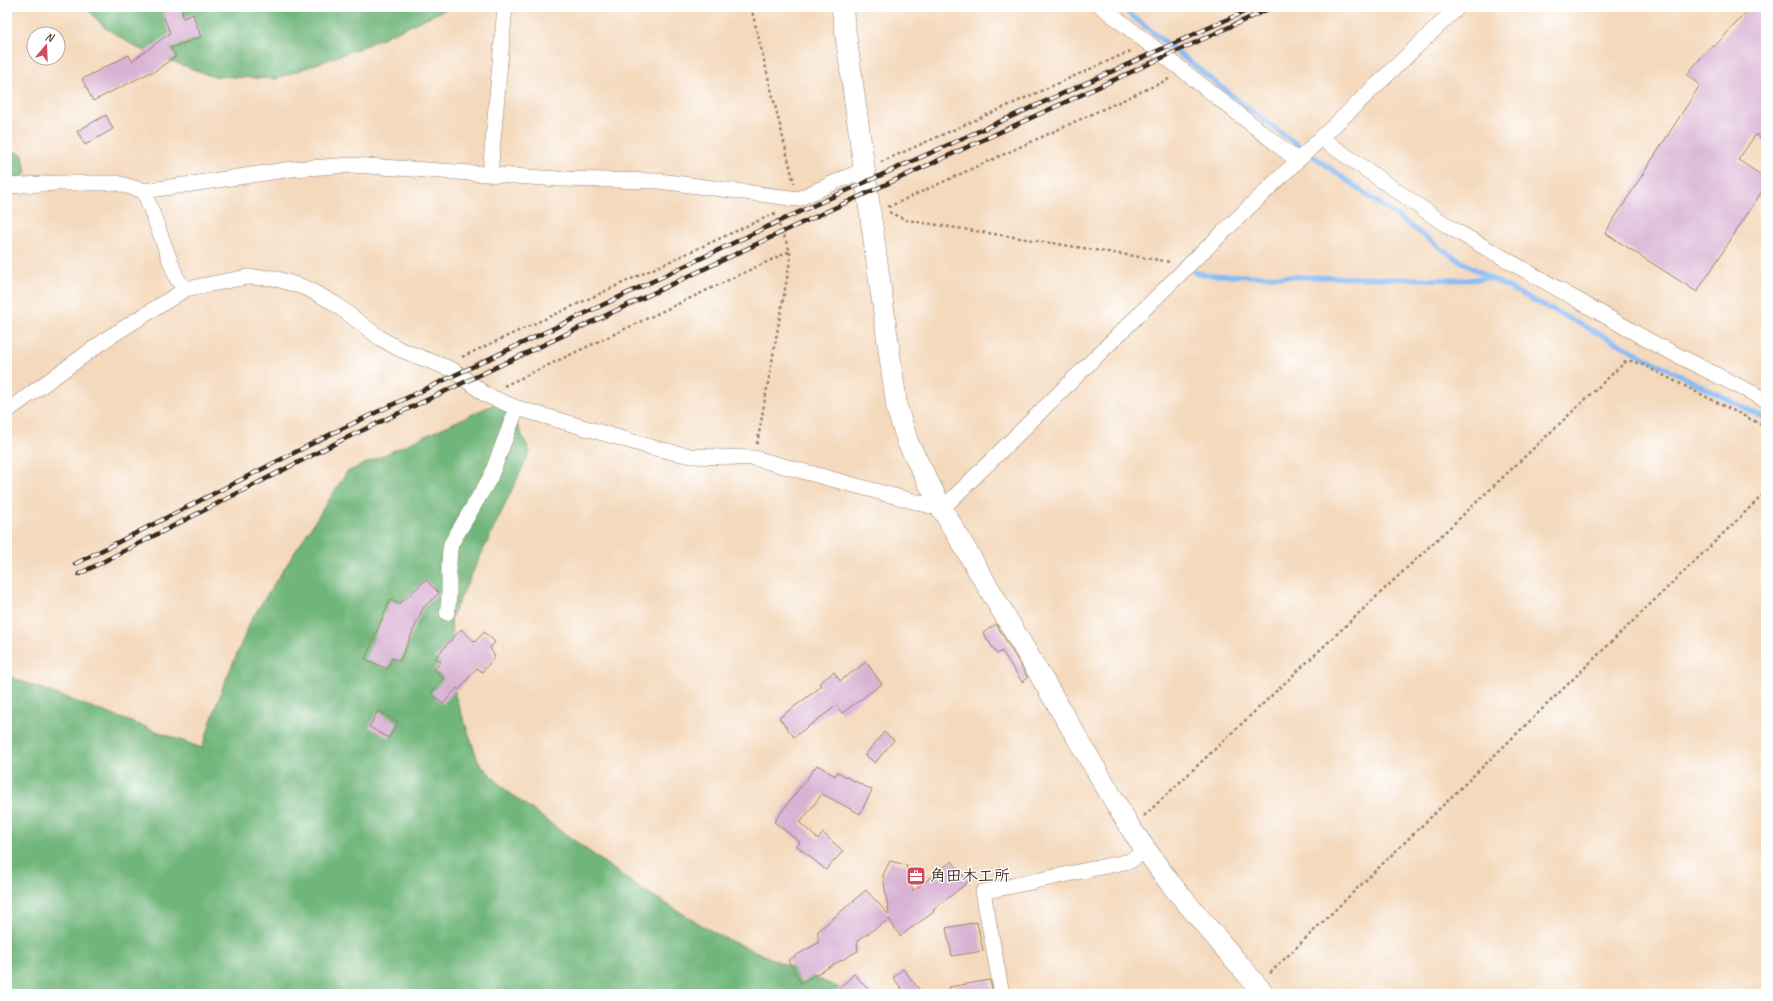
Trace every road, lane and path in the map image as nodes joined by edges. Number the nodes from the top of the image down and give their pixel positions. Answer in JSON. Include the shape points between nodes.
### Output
{"nodes":[{"id":1,"x":505,"y":7,"type":"edge"},
{"id":2,"x":751,"y":7,"type":"edge"},
{"id":3,"x":842,"y":7,"type":"edge"},
{"id":4,"x":1102,"y":7,"type":"edge"},
{"id":5,"x":1458,"y":7,"type":"edge"},
{"id":6,"x":1149,"y":43,"type":"junction"},
{"id":7,"x":1185,"y":72,"type":"junction"},
{"id":8,"x":1309,"y":150,"type":"junction"},
{"id":9,"x":865,"y":169,"type":"junction"},
{"id":10,"x":490,"y":174,"type":"junction"},
{"id":11,"x":7,"y":186,"type":"edge"},
{"id":12,"x":144,"y":191,"type":"junction"},
{"id":13,"x":798,"y":199,"type":"junction"},
{"id":14,"x":774,"y":213,"type":"junction"},
{"id":15,"x":790,"y":251,"type":"junction"},
{"id":16,"x":1194,"y":260,"type":"junction"},
{"id":17,"x":186,"y":289,"type":"junction"},
{"id":18,"x":442,"y":366,"type":"junction"},
{"id":19,"x":486,"y":395,"type":"junction"},
{"id":20,"x":1766,"y":400,"type":"edge"},
{"id":21,"x":517,"y":408,"type":"junction"},
{"id":22,"x":7,"y":411,"type":"edge"},
{"id":23,"x":1766,"y":427,"type":"edge"},
{"id":24,"x":754,"y":458,"type":"junction"},
{"id":25,"x":1766,"y":492,"type":"edge"},
{"id":26,"x":942,"y":509,"type":"junction"},
{"id":27,"x":447,"y":613,"type":"dead end"},
{"id":28,"x":1131,"y":829,"type":"junction"},
{"id":29,"x":1146,"y":850,"type":"junction"},
{"id":30,"x":1260,"y":990,"type":"edge"},
{"id":31,"x":1002,"y":994,"type":"edge"}],
"edges":[{"from":1,"to":10,"type":"street"},
{"from":2,"to":13,"type":"path"},
{"from":3,"to":9,"type":"street"},
{"from":4,"to":6,"type":"street"},
{"from":5,"to":8,"type":"street"},
{"from":6,"to":7,"type":"street"},
{"from":6,"to":9,"type":"path"},
{"from":7,"to":8,"type":"street"},
{"from":7,"to":16,"type":"path","via":[[883,209],[906,220],[1165,262]]},
{"from":8,"to":16,"type":"street"},
{"from":8,"to":20,"type":"street","via":[[1655,344]]},
{"from":9,"to":13,"type":"street"},
{"from":9,"to":26,"type":"street","via":[[897,408],[908,443]]},
{"from":10,"to":12,"type":"street","via":[[352,165],[292,169]]},
{"from":10,"to":13,"type":"street","via":[[558,179],[659,181]]},
{"from":11,"to":12,"type":"street","via":[[118,183]]},
{"from":12,"to":17,"type":"street","via":[[177,279]]},
{"from":13,"to":14,"type":"path"},
{"from":14,"to":15,"type":"path"},
{"from":14,"to":18,"type":"path"},
{"from":15,"to":19,"type":"path"},
{"from":15,"to":24,"type":"path"},
{"from":16,"to":26,"type":"street"},
{"from":17,"to":18,"type":"street","via":[[247,276],[274,278],[306,288],[334,303],[399,349]]},
{"from":17,"to":22,"type":"street","via":[[108,338]]},
{"from":18,"to":19,"type":"street","via":[[453,370]]},
{"from":19,"to":21,"type":"street"},
{"from":21,"to":24,"type":"street","via":[[654,448],[691,456]]},
{"from":21,"to":27,"type":"street","via":[[490,478],[451,544]]},
{"from":23,"to":28,"type":"path","via":[[1643,365],[1632,361],[1625,362]]},
{"from":24,"to":26,"type":"street"},
{"from":25,"to":30,"type":"path"},
{"from":26,"to":28,"type":"street"},
{"from":28,"to":29,"type":"street"},
{"from":29,"to":30,"type":"street","via":[[1169,882]]},
{"from":29,"to":31,"type":"street","via":[[1130,861],[983,892]]}]}
